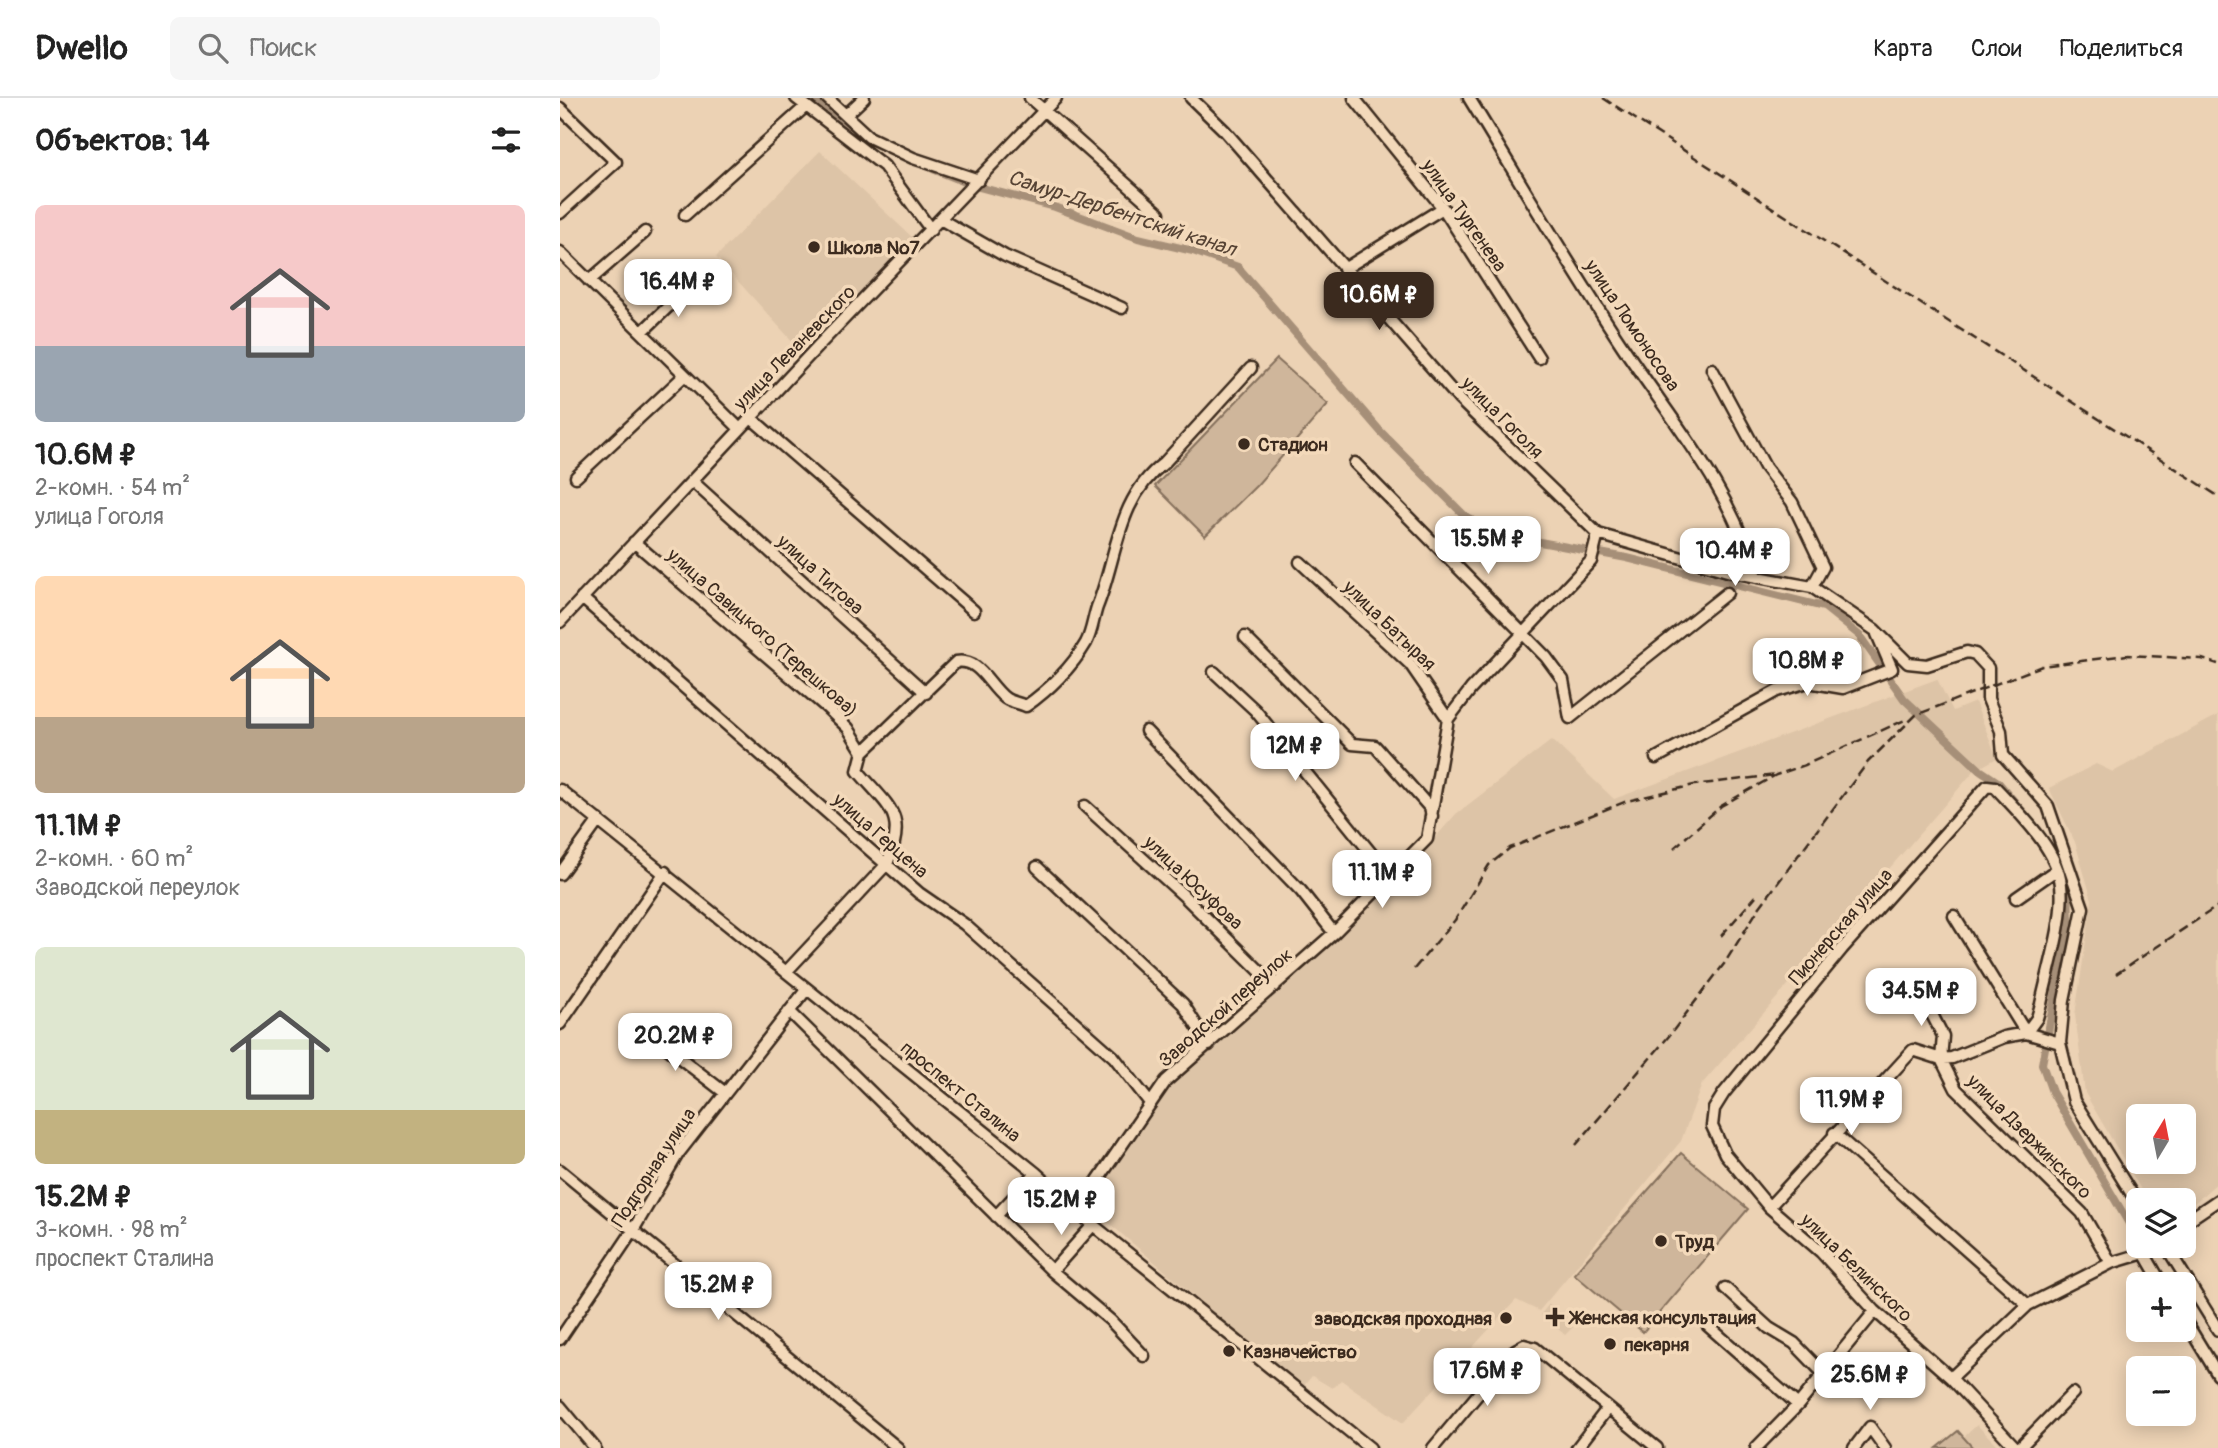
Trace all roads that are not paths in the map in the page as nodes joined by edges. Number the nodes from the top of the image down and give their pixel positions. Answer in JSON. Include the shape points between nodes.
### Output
{"nodes":[{"id":1,"x":796,"y":98,"type":"edge"},
{"id":2,"x":828,"y":98,"type":"edge"},
{"id":3,"x":864,"y":98,"type":"edge"},
{"id":4,"x":1030,"y":98,"type":"edge"},
{"id":5,"x":1056,"y":98,"type":"edge"},
{"id":6,"x":1191,"y":98,"type":"edge"},
{"id":7,"x":1354,"y":98,"type":"edge"},
{"id":8,"x":1469,"y":98,"type":"edge"},
{"id":9,"x":805,"y":107,"type":"junction"},
{"id":10,"x":560,"y":108,"type":"edge"},
{"id":11,"x":1043,"y":112,"type":"junction"},
{"id":12,"x":847,"y":114,"type":"junction"},
{"id":13,"x":976,"y":184,"type":"junction"},
{"id":14,"x":1443,"y":208,"type":"junction"},
{"id":15,"x":1159,"y":213,"type":"dead end"},
{"id":16,"x":560,"y":214,"type":"edge"},
{"id":17,"x":685,"y":215,"type":"dead end"},
{"id":18,"x":940,"y":219,"type":"junction"},
{"id":19,"x":931,"y":230,"type":"junction"},
{"id":20,"x":645,"y":232,"type":"dead end"},
{"id":21,"x":560,"y":252,"type":"edge"},
{"id":22,"x":1344,"y":269,"type":"junction"},
{"id":23,"x":589,"y":281,"type":"junction"},
{"id":24,"x":682,"y":283,"type":"dead end"},
{"id":25,"x":1122,"y":308,"type":"dead end"},
{"id":26,"x":642,"y":332,"type":"junction"},
{"id":27,"x":1539,"y":358,"type":"dead end"},
{"id":28,"x":1251,"y":368,"type":"dead end"},
{"id":29,"x":1712,"y":369,"type":"dead end"},
{"id":30,"x":685,"y":375,"type":"junction"},
{"id":31,"x":751,"y":418,"type":"junction"},
{"id":32,"x":740,"y":429,"type":"junction"},
{"id":33,"x":1355,"y":463,"type":"dead end"},
{"id":34,"x":576,"y":477,"type":"dead end"},
{"id":35,"x":692,"y":481,"type":"junction"},
{"id":36,"x":1597,"y":538,"type":"junction"},
{"id":37,"x":634,"y":542,"type":"junction"},
{"id":38,"x":1300,"y":562,"type":"dead end"},
{"id":39,"x":1756,"y":576,"type":"junction"},
{"id":40,"x":1812,"y":587,"type":"junction"},
{"id":41,"x":1727,"y":593,"type":"dead end"},
{"id":42,"x":582,"y":598,"type":"junction"},
{"id":43,"x":974,"y":611,"type":"dead end"},
{"id":44,"x":560,"y":622,"type":"edge"},
{"id":45,"x":1875,"y":630,"type":"junction"},
{"id":46,"x":1522,"y":633,"type":"junction"},
{"id":47,"x":1245,"y":637,"type":"dead end"},
{"id":48,"x":1214,"y":672,"type":"dead end"},
{"id":49,"x":926,"y":693,"type":"junction"},
{"id":50,"x":1448,"y":719,"type":"junction"},
{"id":51,"x":1146,"y":731,"type":"dead end"},
{"id":52,"x":863,"y":752,"type":"junction"},
{"id":53,"x":1656,"y":758,"type":"dead end"},
{"id":54,"x":560,"y":790,"type":"edge"},
{"id":55,"x":1086,"y":806,"type":"dead end"},
{"id":56,"x":1432,"y":817,"type":"junction"},
{"id":57,"x":599,"y":820,"type":"junction"},
{"id":58,"x":887,"y":864,"type":"junction"},
{"id":59,"x":1037,"y":867,"type":"dead end"},
{"id":60,"x":2056,"y":870,"type":"junction"},
{"id":61,"x":664,"y":872,"type":"junction"},
{"id":62,"x":560,"y":874,"type":"edge"},
{"id":63,"x":1392,"y":879,"type":"junction"},
{"id":64,"x":2016,"y":898,"type":"dead end"},
{"id":65,"x":1954,"y":916,"type":"dead end"},
{"id":66,"x":1334,"y":933,"type":"junction"},
{"id":67,"x":786,"y":972,"type":"junction"},
{"id":68,"x":1275,"y":986,"type":"junction"},
{"id":69,"x":810,"y":993,"type":"junction"},
{"id":70,"x":1921,"y":993,"type":"dead end"},
{"id":71,"x":789,"y":1011,"type":"junction"},
{"id":72,"x":560,"y":1024,"type":"edge"},
{"id":73,"x":644,"y":1030,"type":"dead end"},
{"id":74,"x":2031,"y":1035,"type":"junction"},
{"id":75,"x":2055,"y":1042,"type":"junction"},
{"id":76,"x":1209,"y":1045,"type":"junction"},
{"id":77,"x":1941,"y":1059,"type":"junction"},
{"id":78,"x":724,"y":1091,"type":"junction"},
{"id":79,"x":1724,"y":1093,"type":"joint"},
{"id":80,"x":1150,"y":1103,"type":"junction"},
{"id":81,"x":1834,"y":1133,"type":"junction"},
{"id":82,"x":560,"y":1170,"type":"edge"},
{"id":83,"x":1036,"y":1173,"type":"junction"},
{"id":84,"x":2128,"y":1188,"type":"edge"},
{"id":85,"x":2218,"y":1200,"type":"edge"},
{"id":86,"x":1769,"y":1207,"type":"junction"},
{"id":87,"x":1078,"y":1209,"type":"junction"},
{"id":88,"x":2196,"y":1215,"type":"edge"},
{"id":89,"x":996,"y":1216,"type":"junction"},
{"id":90,"x":1093,"y":1225,"type":"junction"},
{"id":91,"x":632,"y":1232,"type":"junction"},
{"id":92,"x":2174,"y":1258,"type":"edge"},
{"id":93,"x":2111,"y":1264,"type":"junction"},
{"id":94,"x":1052,"y":1271,"type":"junction"},
{"id":95,"x":2154,"y":1272,"type":"edge"},
{"id":96,"x":1725,"y":1287,"type":"dead end"},
{"id":97,"x":2028,"y":1306,"type":"junction"},
{"id":98,"x":1875,"y":1311,"type":"junction"},
{"id":99,"x":1707,"y":1325,"type":"dead end"},
{"id":100,"x":2218,"y":1329,"type":"edge"},
{"id":101,"x":560,"y":1339,"type":"edge"},
{"id":102,"x":2196,"y":1339,"type":"edge"},
{"id":103,"x":1144,"y":1356,"type":"dead end"},
{"id":104,"x":1824,"y":1374,"type":"junction"},
{"id":105,"x":2218,"y":1375,"type":"edge"},
{"id":106,"x":1951,"y":1378,"type":"junction"},
{"id":107,"x":2073,"y":1393,"type":"dead end"},
{"id":108,"x":1798,"y":1405,"type":"junction"},
{"id":109,"x":560,"y":1406,"type":"edge"},
{"id":110,"x":1607,"y":1409,"type":"junction"},
{"id":111,"x":595,"y":1448,"type":"edge"},
{"id":112,"x":898,"y":1448,"type":"edge"},
{"id":113,"x":1370,"y":1448,"type":"edge"},
{"id":114,"x":1433,"y":1448,"type":"edge"},
{"id":115,"x":1577,"y":1448,"type":"edge"},
{"id":116,"x":1657,"y":1448,"type":"edge"},
{"id":117,"x":1756,"y":1448,"type":"edge"},
{"id":118,"x":1854,"y":1448,"type":"edge"},
{"id":119,"x":1885,"y":1448,"type":"edge"},
{"id":120,"x":2017,"y":1448,"type":"edge"}],
"edges":[{"from":1,"to":9,"type":"street"},
{"from":2,"to":12,"type":"street"},
{"from":3,"to":12,"type":"street"},
{"from":4,"to":11,"type":"street"},
{"from":5,"to":11,"type":"street","name":"улица Леваневского"},
{"from":6,"to":22,"type":"street","name":"улица Гоголя"},
{"from":7,"to":14,"type":"street","name":"улица Тургенева"},
{"from":8,"to":39,"type":"street","name":"улица Ломоносова","via":[[1624,348],[1715,481],[1747,545]]},
{"from":9,"to":17,"type":"street"},
{"from":9,"to":19,"type":"street","via":[[884,166]]},
{"from":10,"to":16,"type":"street","via":[[616,162]]},
{"from":11,"to":13,"type":"street","name":"улица Леваневского"},
{"from":11,"to":15,"type":"street"},
{"from":12,"to":13,"type":"street","via":[[869,136]]},
{"from":13,"to":18,"type":"street","name":"улица Леваневского"},
{"from":14,"to":22,"type":"street"},
{"from":14,"to":27,"type":"street","name":"улица Тургенева"},
{"from":18,"to":19,"type":"street","name":"улица Леваневского"},
{"from":18,"to":25,"type":"street","via":[[1005,256]]},
{"from":19,"to":31,"type":"street","name":"улица Леваневского"},
{"from":20,"to":23,"type":"street"},
{"from":21,"to":23,"type":"street"},
{"from":22,"to":36,"type":"street","name":"улица Гоголя","via":[[1459,399]]},
{"from":23,"to":26,"type":"street"},
{"from":24,"to":26,"type":"street","via":[[669,306]]},
{"from":26,"to":30,"type":"street"},
{"from":28,"to":49,"type":"street","via":[[1151,472],[1133,498],[1115,540],[1104,593],[1086,642],[1046,692],[1026,706],[1006,699],[965,660],[956,662]]},
{"from":29,"to":40,"type":"street","via":[[1765,467],[1810,536],[1823,567]]},
{"from":30,"to":32,"type":"street"},
{"from":30,"to":34,"type":"street"},
{"from":31,"to":32,"type":"street","name":"улица Леваневского"},
{"from":31,"to":43,"type":"street"},
{"from":32,"to":35,"type":"street","name":"улица Леваневского"},
{"from":33,"to":46,"type":"street"},
{"from":35,"to":37,"type":"street","name":"улица Леваневского"},
{"from":35,"to":49,"type":"street","name":"улица Титова"},
{"from":36,"to":39,"type":"street","name":"улица Гоголя"},
{"from":36,"to":46,"type":"street","via":[[1593,557]]},
{"from":37,"to":42,"type":"street","name":"улица Леваневского"},
{"from":37,"to":52,"type":"street","name":"улица Савицкого (Терешкова)","via":[[826,707],[848,728]]},
{"from":38,"to":50,"type":"street","name":"улица Батырая","via":[[1410,664]]},
{"from":39,"to":40,"type":"street","name":"улица Гоголя"},
{"from":40,"to":45,"type":"street","name":"улица Гоголя"},
{"from":41,"to":46,"type":"street","via":[[1570,718],[1563,680]]},
{"from":42,"to":44,"type":"street","name":"улица Леваневского"},
{"from":42,"to":58,"type":"street","name":"улица Герцена"},
{"from":45,"to":53,"type":"street","via":[[1892,669],[1843,688],[1808,682],[1777,691]]},
{"from":45,"to":75,"type":"street","name":"улица Гоголя","via":[[1908,663],[1927,665],[1967,652],[1988,668],[1988,699],[2001,731],[2003,755],[2048,806],[2083,908]]},
{"from":46,"to":50,"type":"street"},
{"from":47,"to":56,"type":"street","via":[[1352,744],[1375,746],[1430,808]]},
{"from":48,"to":63,"type":"street","via":[[1255,710]]},
{"from":49,"to":52,"type":"street"},
{"from":50,"to":56,"type":"street","name":"Заводской переулок"},
{"from":51,"to":66,"type":"street","via":[[1301,891]]},
{"from":52,"to":58,"type":"street","via":[[858,771],[898,823]]},
{"from":54,"to":57,"type":"street","name":"проспект Сталина"},
{"from":55,"to":68,"type":"street","name":"улица Юсуфова"},
{"from":56,"to":63,"type":"street","name":"Заводской переулок","via":[[1427,839]]},
{"from":57,"to":61,"type":"street","name":"проспект Сталина"},
{"from":57,"to":62,"type":"street"},
{"from":58,"to":67,"type":"street"},
{"from":58,"to":80,"type":"street","name":"улица Герцена","via":[[964,924],[1114,1057]]},
{"from":59,"to":76,"type":"street","via":[[1183,1004]]},
{"from":60,"to":64,"type":"street"},
{"from":60,"to":74,"type":"street","via":[[2061,885],[2054,939]]},
{"from":60,"to":79,"type":"street","name":"Пионерская улица","via":[[2035,833],[1995,787],[1987,786],[1842,949]]},
{"from":61,"to":67,"type":"street","name":"проспект Сталина"},
{"from":61,"to":72,"type":"street"},
{"from":63,"to":66,"type":"street","name":"Заводской переулок"},
{"from":65,"to":74,"type":"street"},
{"from":66,"to":68,"type":"street","name":"Заводской переулок"},
{"from":67,"to":69,"type":"street","name":"проспект Сталина"},
{"from":68,"to":76,"type":"street","name":"Заводской переулок"},
{"from":69,"to":71,"type":"street","name":"Подгорная улица","via":[[806,990]]},
{"from":69,"to":83,"type":"street","name":"проспект Сталина"},
{"from":70,"to":77,"type":"street","name":"улица Дзержинского","via":[[1943,1036]]},
{"from":71,"to":78,"type":"street","name":"Подгорная улица"},
{"from":71,"to":89,"type":"street"},
{"from":73,"to":78,"type":"street"},
{"from":74,"to":75,"type":"street"},
{"from":74,"to":77,"type":"street","via":[[2004,1037]]},
{"from":75,"to":84,"type":"street","via":[[2074,1101]]},
{"from":76,"to":80,"type":"street","name":"Заводской переулок","via":[[1166,1081]]},
{"from":77,"to":81,"type":"street","via":[[1913,1049]]},
{"from":77,"to":93,"type":"street","name":"улица Дзержинского","via":[[1956,1089],[2082,1213]]},
{"from":78,"to":91,"type":"street","name":"Подгорная улица","via":[[678,1154]]},
{"from":79,"to":86,"type":"street","name":"улица Белинского","via":[[1714,1108],[1712,1126],[1726,1154]]},
{"from":80,"to":87,"type":"street","name":"Заводской переулок"},
{"from":81,"to":86,"type":"street"},
{"from":81,"to":97,"type":"street"},
{"from":82,"to":91,"type":"street"},
{"from":83,"to":87,"type":"street","name":"проспект Сталина"},
{"from":83,"to":89,"type":"street"},
{"from":85,"to":88,"type":"street"},
{"from":86,"to":98,"type":"street","name":"улица Белинского","via":[[1821,1252]]},
{"from":87,"to":90,"type":"street","name":"проспект Сталина"},
{"from":89,"to":94,"type":"street"},
{"from":90,"to":94,"type":"street"},
{"from":90,"to":113,"type":"street","name":"проспект Сталина"},
{"from":91,"to":101,"type":"street","name":"Подгорная улица"},
{"from":91,"to":112,"type":"street"},
{"from":92,"to":100,"type":"street"},
{"from":93,"to":95,"type":"street","via":[[2144,1253]]},
{"from":93,"to":97,"type":"street"},
{"from":94,"to":103,"type":"street"},
{"from":96,"to":104,"type":"street"},
{"from":97,"to":106,"type":"street"},
{"from":98,"to":104,"type":"street"},
{"from":98,"to":106,"type":"street","name":"улица Белинского"},
{"from":99,"to":108,"type":"street"},
{"from":102,"to":105,"type":"street"},
{"from":104,"to":108,"type":"street"},
{"from":106,"to":120,"type":"street","name":"улица Белинского"},
{"from":107,"to":120,"type":"street","name":"улица Белинского"},
{"from":108,"to":117,"type":"street"},
{"from":109,"to":111,"type":"street"},
{"from":110,"to":114,"type":"street","via":[[1535,1348],[1524,1345]]},
{"from":110,"to":115,"type":"street"},
{"from":110,"to":116,"type":"street"},
{"from":118,"to":119,"type":"street","via":[[1870,1427]]}]}
